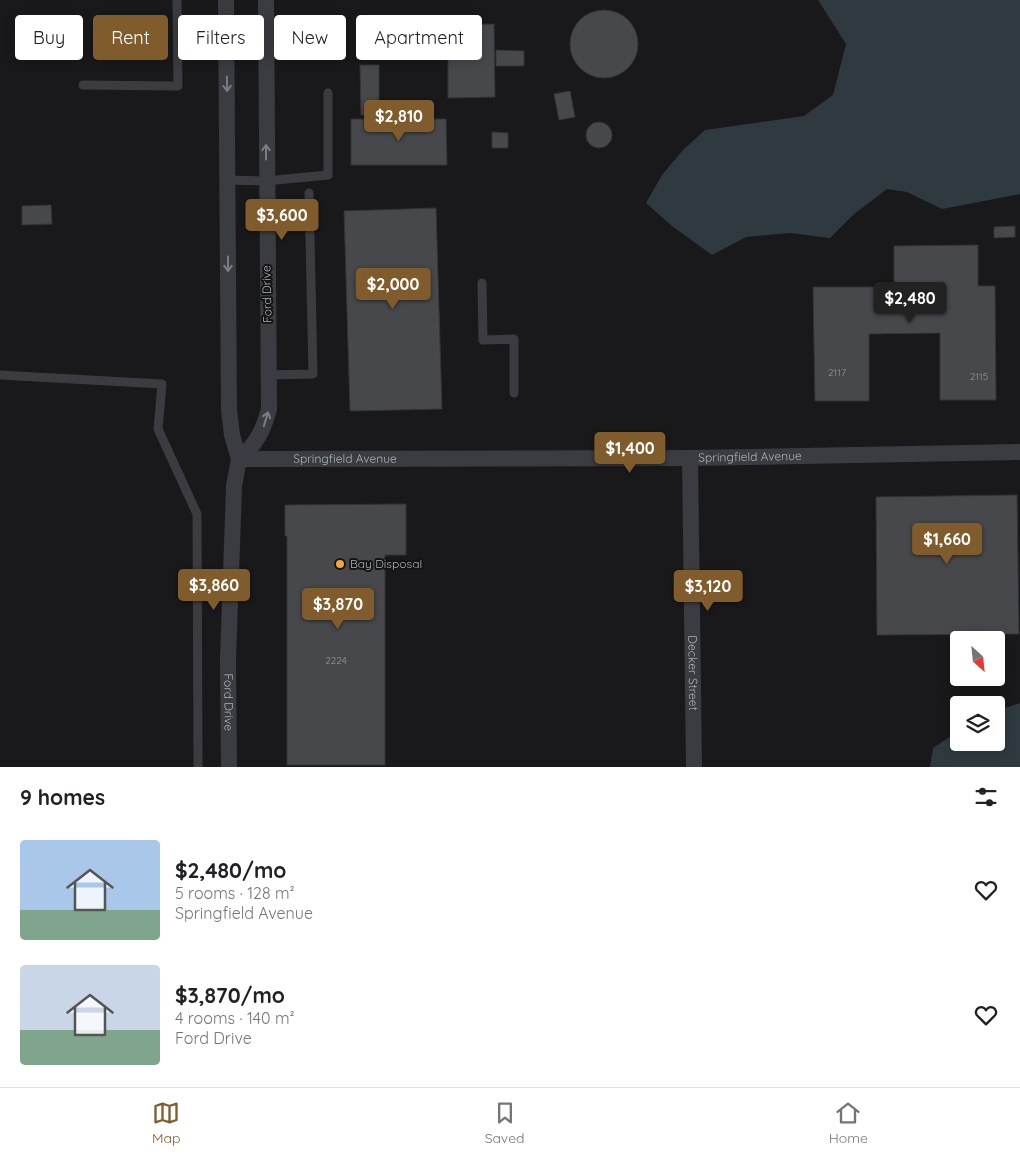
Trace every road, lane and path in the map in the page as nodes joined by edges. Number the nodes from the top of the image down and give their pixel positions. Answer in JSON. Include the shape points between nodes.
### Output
{"nodes":[{"id":1,"x":177,"y":0,"type":"edge"},
{"id":2,"x":226,"y":0,"type":"edge"},
{"id":3,"x":266,"y":0,"type":"edge"},
{"id":4,"x":83,"y":86,"type":"dead end"},
{"id":5,"x":328,"y":93,"type":"dead end"},
{"id":6,"x":228,"y":180,"type":"junction"},
{"id":7,"x":266,"y":181,"type":"junction"},
{"id":8,"x":309,"y":193,"type":"dead end"},
{"id":9,"x":482,"y":283,"type":"dead end"},
{"id":10,"x":0,"y":375,"type":"edge"},
{"id":11,"x":268,"y":376,"type":"junction"},
{"id":12,"x":514,"y":393,"type":"dead end"},
{"id":13,"x":1020,"y":452,"type":"edge"},
{"id":14,"x":690,"y":458,"type":"junction"},
{"id":15,"x":240,"y":459,"type":"junction"},
{"id":16,"x":198,"y":767,"type":"edge"},
{"id":17,"x":229,"y":767,"type":"edge"},
{"id":18,"x":694,"y":767,"type":"edge"}],
"edges":[{"from":1,"to":4,"type":"lane","via":[[178,86]]},
{"from":2,"to":6,"type":"street","one_way":true},
{"from":7,"to":3,"type":"street","name":"Ford Drive","one_way":true},
{"from":5,"to":7,"type":"lane","via":[[328,175]]},
{"from":6,"to":7,"type":"lane"},
{"from":6,"to":15,"type":"street","one_way":true,"via":[[229,410],[232,435]]},
{"from":7,"to":11,"type":"street","name":"Ford Drive"},
{"from":8,"to":11,"type":"lane","via":[[313,374]]},
{"from":9,"to":12,"type":"lane","via":[[483,340],[514,339]]},
{"from":10,"to":16,"type":"lane","via":[[162,384],[158,429],[197,514]]},
{"from":15,"to":11,"type":"street","name":"Ford Drive","one_way":true,"via":[[257,440],[265,423],[269,409]]},
{"from":13,"to":14,"type":"street","name":"Springfield Avenue"},
{"from":14,"to":15,"type":"street","name":"Springfield Avenue"},
{"from":14,"to":18,"type":"street","name":"Decker Street"},
{"from":15,"to":17,"type":"street","name":"Ford Drive","via":[[234,486],[232,527]]}]}
